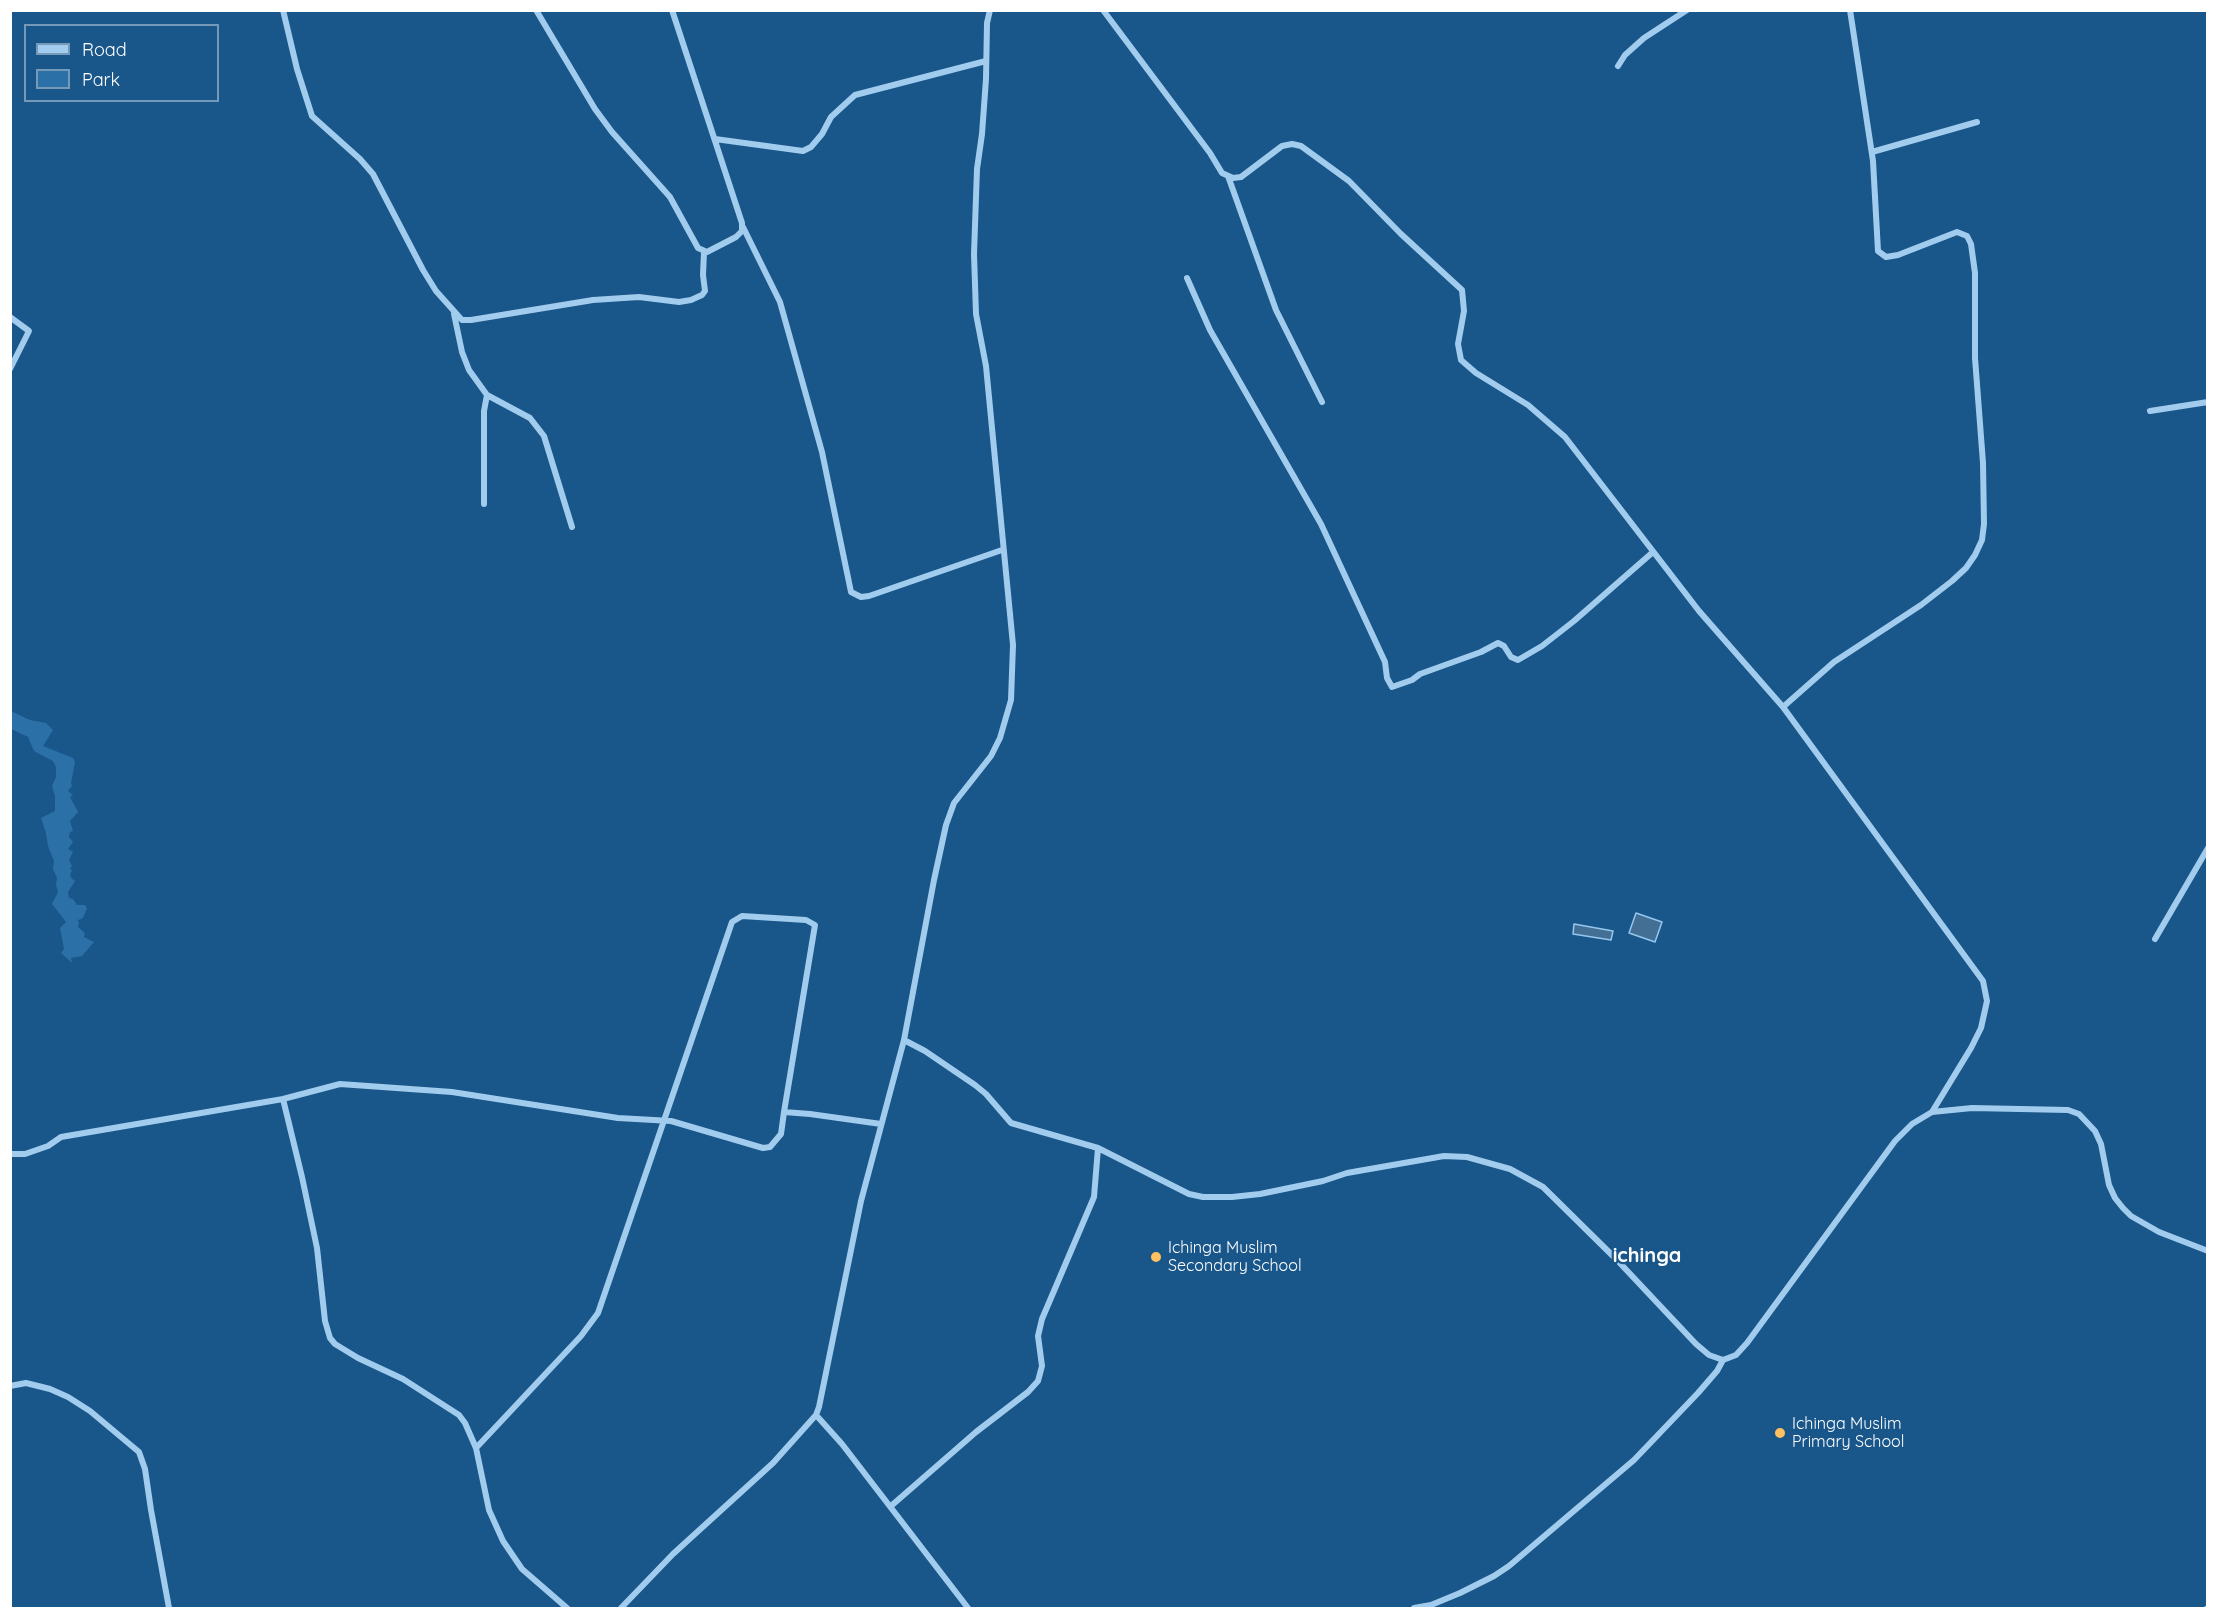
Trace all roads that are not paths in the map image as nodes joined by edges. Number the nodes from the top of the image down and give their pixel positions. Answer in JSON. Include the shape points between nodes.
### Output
{"nodes":[{"id":1,"x":283,"y":10,"type":"edge"},
{"id":2,"x":536,"y":10,"type":"edge"},
{"id":3,"x":672,"y":10,"type":"edge"},
{"id":4,"x":990,"y":10,"type":"edge"},
{"id":5,"x":1103,"y":10,"type":"edge"},
{"id":6,"x":1687,"y":10,"type":"edge"},
{"id":7,"x":1850,"y":10,"type":"edge"},
{"id":8,"x":986,"y":61,"type":"junction"},
{"id":9,"x":1618,"y":66,"type":"dead end"},
{"id":10,"x":1977,"y":122,"type":"dead end"},
{"id":11,"x":715,"y":139,"type":"junction"},
{"id":12,"x":1872,"y":152,"type":"junction"},
{"id":13,"x":1228,"y":176,"type":"junction"},
{"id":14,"x":743,"y":227,"type":"junction"},
{"id":15,"x":705,"y":252,"type":"junction"},
{"id":16,"x":1187,"y":278,"type":"dead end"},
{"id":17,"x":453,"y":308,"type":"junction"},
{"id":18,"x":10,"y":317,"type":"edge"},
{"id":19,"x":10,"y":369,"type":"edge"},
{"id":20,"x":487,"y":395,"type":"junction"},
{"id":21,"x":1322,"y":402,"type":"dead end"},
{"id":22,"x":2208,"y":402,"type":"edge"},
{"id":23,"x":2151,"y":411,"type":"dead end"},
{"id":24,"x":484,"y":504,"type":"dead end"},
{"id":25,"x":572,"y":527,"type":"dead end"},
{"id":26,"x":1002,"y":550,"type":"junction"},
{"id":27,"x":1653,"y":552,"type":"junction"},
{"id":28,"x":1783,"y":707,"type":"junction"},
{"id":29,"x":2208,"y":848,"type":"edge"},
{"id":30,"x":2155,"y":939,"type":"dead end"},
{"id":31,"x":904,"y":1040,"type":"junction"},
{"id":32,"x":283,"y":1099,"type":"junction"},
{"id":33,"x":784,"y":1112,"type":"junction"},
{"id":34,"x":1932,"y":1112,"type":"junction"},
{"id":35,"x":664,"y":1121,"type":"junction"},
{"id":36,"x":881,"y":1124,"type":"junction"},
{"id":37,"x":1098,"y":1148,"type":"junction"},
{"id":38,"x":10,"y":1154,"type":"edge"},
{"id":39,"x":2208,"y":1251,"type":"edge"},
{"id":40,"x":1723,"y":1360,"type":"junction"},
{"id":41,"x":10,"y":1386,"type":"edge"},
{"id":42,"x":816,"y":1416,"type":"junction"},
{"id":43,"x":477,"y":1448,"type":"junction"},
{"id":44,"x":891,"y":1506,"type":"junction"},
{"id":45,"x":169,"y":1608,"type":"edge"},
{"id":46,"x":567,"y":1608,"type":"edge"},
{"id":47,"x":621,"y":1608,"type":"edge"},
{"id":48,"x":968,"y":1608,"type":"edge"},
{"id":49,"x":1414,"y":1608,"type":"edge"}],
"edges":[{"from":1,"to":17,"type":"street","via":[[312,116],[373,174],[423,270]]},
{"from":2,"to":15,"type":"street","via":[[595,109],[670,197],[698,248]]},
{"from":3,"to":11,"type":"street"},
{"from":4,"to":8,"type":"street"},
{"from":5,"to":13,"type":"street"},
{"from":6,"to":9,"type":"street","via":[[1644,38]]},
{"from":7,"to":12,"type":"street"},
{"from":8,"to":11,"type":"street","via":[[855,95],[831,117],[811,147],[802,151]]},
{"from":8,"to":26,"type":"street","via":[[974,254],[976,314],[986,366]]},
{"from":10,"to":12,"type":"street"},
{"from":11,"to":14,"type":"street"},
{"from":12,"to":28,"type":"street","via":[[1876,243],[1880,253],[1898,255],[1954,232],[1967,236],[1971,244],[1983,463],[1982,540],[1966,568],[1952,582],[1842,656]]},
{"from":13,"to":21,"type":"street","via":[[1276,310]]},
{"from":13,"to":27,"type":"street","via":[[1241,177],[1275,150],[1292,144],[1302,146],[1349,181],[1462,290],[1464,311],[1458,344],[1461,360],[1557,428]]},
{"from":14,"to":15,"type":"street","via":[[736,237],[712,252]]},
{"from":14,"to":26,"type":"street","via":[[780,302],[822,452],[851,592],[869,596]]},
{"from":15,"to":17,"type":"street","via":[[705,291],[700,297],[685,301],[639,297],[593,300],[466,321]]},
{"from":16,"to":27,"type":"street","via":[[1210,330],[1321,524],[1385,662],[1392,687],[1498,644],[1518,660],[1574,621]]},
{"from":17,"to":20,"type":"street","via":[[468,370]]},
{"from":18,"to":19,"type":"street","via":[[29,331]]},
{"from":20,"to":24,"type":"street"},
{"from":20,"to":25,"type":"street","via":[[530,418],[544,436]]},
{"from":22,"to":23,"type":"street"},
{"from":26,"to":31,"type":"street","via":[[1013,645],[1011,700],[1000,738],[954,803],[946,825]]},
{"from":27,"to":28,"type":"street"},
{"from":28,"to":34,"type":"street","via":[[1983,981],[1987,1001],[1981,1028]]},
{"from":29,"to":30,"type":"street"},
{"from":31,"to":36,"type":"street"},
{"from":31,"to":37,"type":"street","via":[[981,1089],[1011,1123]]},
{"from":32,"to":35,"type":"street","via":[[328,1086],[359,1084],[452,1092],[618,1118]]},
{"from":32,"to":38,"type":"street","via":[[61,1137],[25,1154]]},
{"from":32,"to":43,"type":"street","via":[[317,1248],[330,1338],[358,1358],[454,1410]]},
{"from":33,"to":35,"type":"street","via":[[781,1134],[770,1147],[764,1148]]},
{"from":33,"to":35,"type":"street","via":[[815,925],[806,920],[742,916],[732,922]]},
{"from":33,"to":36,"type":"street"},
{"from":34,"to":39,"type":"street","via":[[1972,1108],[2068,1110],[2079,1114],[2095,1131],[2109,1185],[2123,1208],[2159,1232]]},
{"from":34,"to":40,"type":"street","via":[[1895,1141],[1748,1343],[1736,1355]]},
{"from":35,"to":43,"type":"street","via":[[598,1313]]},
{"from":36,"to":42,"type":"street","via":[[861,1200]]},
{"from":37,"to":40,"type":"street","via":[[1189,1194],[1203,1197],[1260,1194],[1444,1156],[1510,1169],[1543,1187],[1702,1350]]},
{"from":37,"to":44,"type":"street","via":[[1094,1197],[1042,1319],[1038,1336],[1042,1366],[1038,1381]]},
{"from":40,"to":49,"type":"street","via":[[1698,1394],[1634,1460],[1509,1566],[1460,1593]]},
{"from":41,"to":45,"type":"street","via":[[26,1383],[68,1397],[139,1452],[146,1469]]},
{"from":42,"to":44,"type":"street"},
{"from":42,"to":47,"type":"street"},
{"from":43,"to":46,"type":"street","via":[[489,1510],[503,1541],[522,1569]]},
{"from":44,"to":48,"type":"street"}]}
